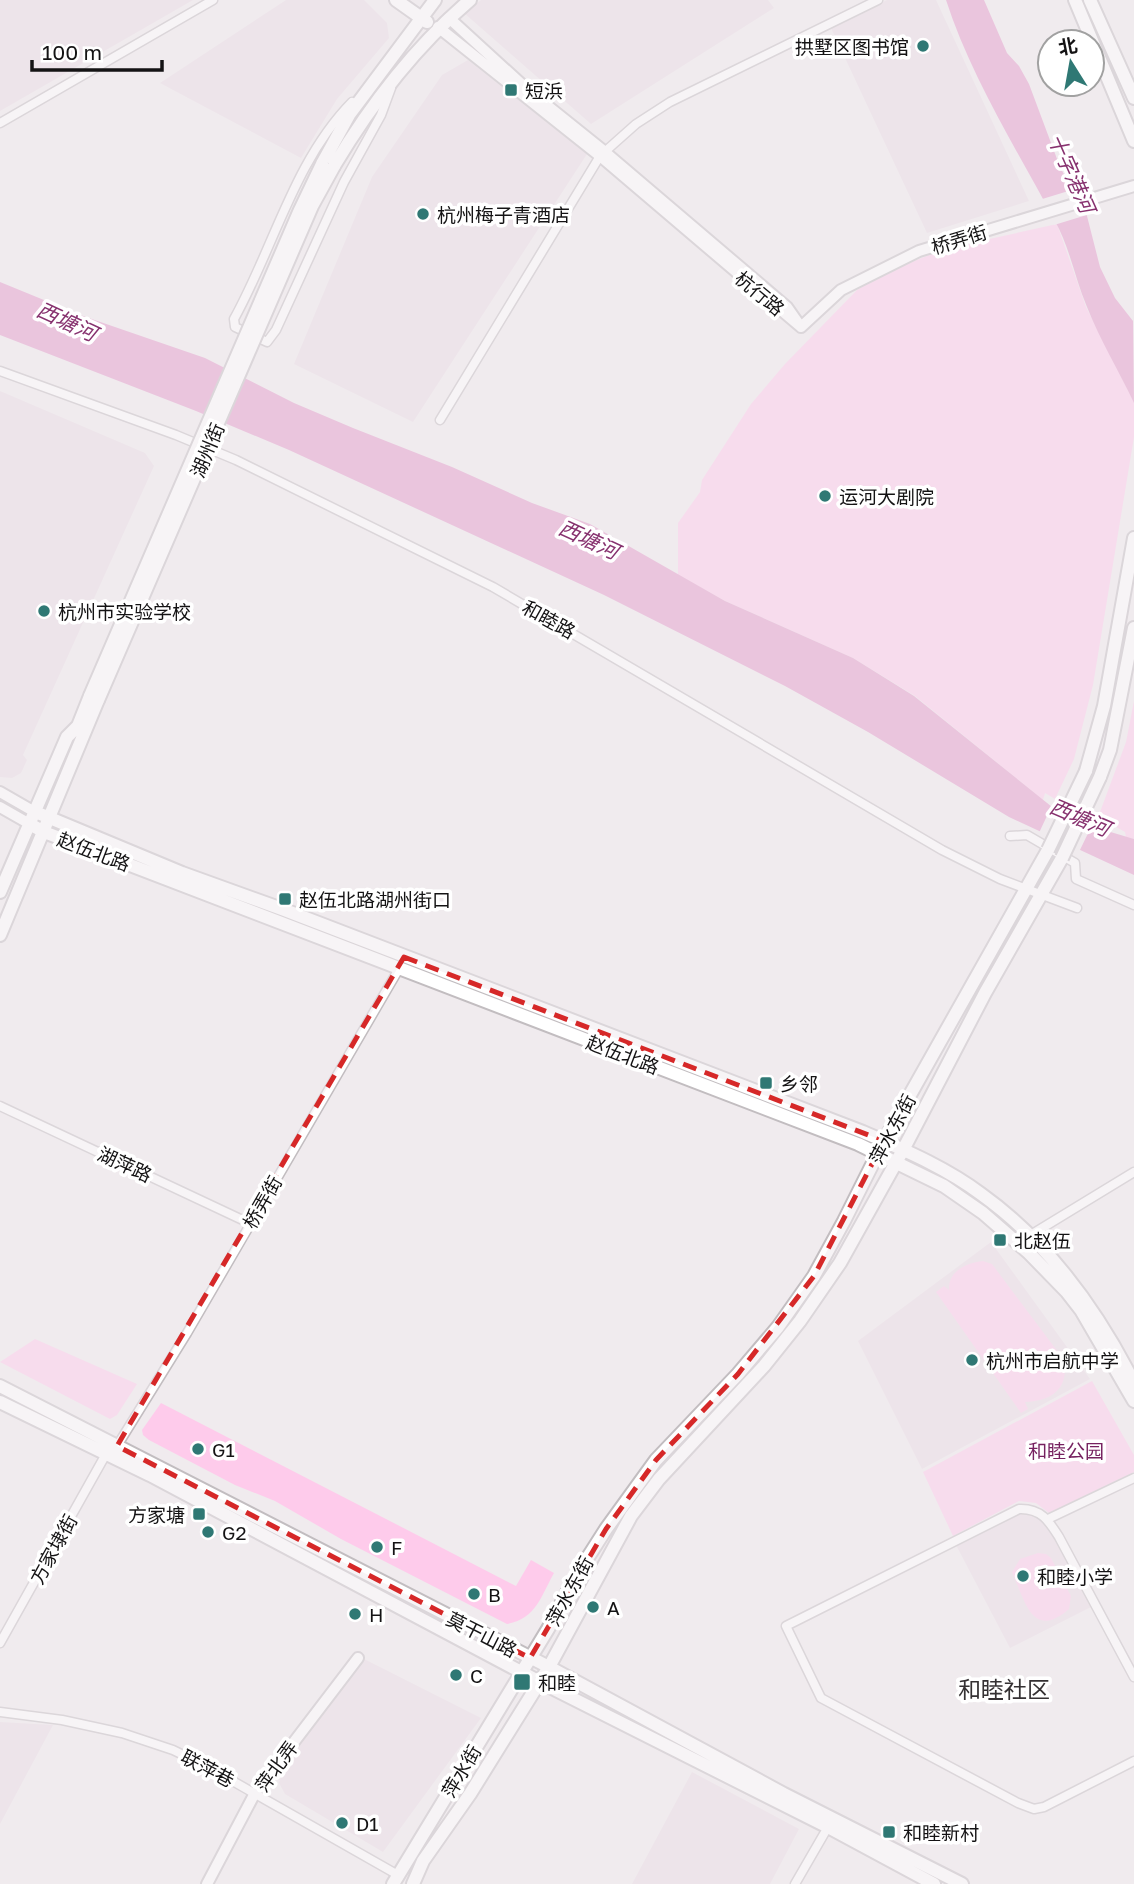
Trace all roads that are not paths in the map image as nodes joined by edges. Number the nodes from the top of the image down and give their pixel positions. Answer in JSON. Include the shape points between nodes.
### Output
{"nodes":[{"id":1,"x":213,"y":0,"type":"edge"},
{"id":2,"x":396,"y":0,"type":"edge"},
{"id":3,"x":470,"y":0,"type":"edge"},
{"id":4,"x":878,"y":0,"type":"edge"},
{"id":5,"x":1075,"y":0,"type":"edge"},
{"id":6,"x":1090,"y":0,"type":"edge"},
{"id":7,"x":431,"y":1,"type":"edge"},
{"id":8,"x":449,"y":18,"type":"junction"},
{"id":9,"x":421,"y":19,"type":"junction"},
{"id":10,"x":438,"y":27,"type":"junction"},
{"id":11,"x":379,"y":75,"type":"junction"},
{"id":12,"x":395,"y":77,"type":"junction"},
{"id":13,"x":1134,"y":98,"type":"edge"},
{"id":14,"x":0,"y":123,"type":"edge"},
{"id":15,"x":1134,"y":141,"type":"edge"},
{"id":16,"x":602,"y":154,"type":"junction"},
{"id":17,"x":328,"y":165,"type":"junction"},
{"id":18,"x":1134,"y":186,"type":"edge"},
{"id":19,"x":801,"y":327,"type":"joint"},
{"id":20,"x":0,"y":371,"type":"edge"},
{"id":21,"x":440,"y":420,"type":"dead end"},
{"id":22,"x":1134,"y":538,"type":"edge"},
{"id":23,"x":1134,"y":628,"type":"edge"},
{"id":24,"x":94,"y":698,"type":"junction"},
{"id":25,"x":0,"y":792,"type":"edge"},
{"id":26,"x":0,"y":807,"type":"edge"},
{"id":27,"x":31,"y":817,"type":"junction"},
{"id":28,"x":50,"y":819,"type":"junction"},
{"id":29,"x":44,"y":832,"type":"junction"},
{"id":30,"x":1010,"y":836,"type":"dead end"},
{"id":31,"x":1027,"y":889,"type":"junction"},
{"id":32,"x":0,"y":891,"type":"edge"},
{"id":33,"x":1041,"y":894,"type":"junction"},
{"id":34,"x":1134,"y":905,"type":"edge"},
{"id":35,"x":1077,"y":908,"type":"dead end"},
{"id":36,"x":0,"y":935,"type":"edge"},
{"id":37,"x":402,"y":963,"type":"junction"},
{"id":38,"x":0,"y":1106,"type":"edge"},
{"id":39,"x":884,"y":1141,"type":"junction"},
{"id":40,"x":878,"y":1154,"type":"junction"},
{"id":41,"x":899,"y":1156,"type":"junction"},
{"id":42,"x":1134,"y":1172,"type":"edge"},
{"id":43,"x":249,"y":1223,"type":"junction"},
{"id":44,"x":1030,"y":1236,"type":"junction"},
{"id":45,"x":1134,"y":1383,"type":"edge"},
{"id":46,"x":0,"y":1386,"type":"edge"},
{"id":47,"x":1134,"y":1401,"type":"edge"},
{"id":48,"x":0,"y":1402,"type":"edge"},
{"id":49,"x":117,"y":1447,"type":"junction"},
{"id":50,"x":106,"y":1454,"type":"junction"},
{"id":51,"x":1134,"y":1478,"type":"edge"},
{"id":52,"x":1048,"y":1519,"type":"junction"},
{"id":53,"x":0,"y":1643,"type":"edge"},
{"id":54,"x":358,"y":1658,"type":"dead end"},
{"id":55,"x":530,"y":1658,"type":"junction"},
{"id":56,"x":549,"y":1667,"type":"junction"},
{"id":57,"x":522,"y":1671,"type":"junction"},
{"id":58,"x":1134,"y":1677,"type":"edge"},
{"id":59,"x":540,"y":1682,"type":"junction"},
{"id":60,"x":0,"y":1712,"type":"edge"},
{"id":61,"x":1134,"y":1761,"type":"edge"},
{"id":62,"x":255,"y":1793,"type":"junction"},
{"id":63,"x":828,"y":1827,"type":"junction"},
{"id":64,"x":395,"y":1880,"type":"edge"},
{"id":65,"x":207,"y":1884,"type":"edge"},
{"id":66,"x":413,"y":1884,"type":"edge"},
{"id":67,"x":795,"y":1884,"type":"edge"},
{"id":68,"x":934,"y":1884,"type":"edge"},
{"id":69,"x":962,"y":1884,"type":"edge"}],
"edges":[{"from":1,"to":14,"type":"street"},
{"from":2,"to":9,"type":"main road","name":"杭行路"},
{"from":3,"to":8,"type":"main road","name":"湖州街"},
{"from":4,"to":16,"type":"street","via":[[670,102]]},
{"from":5,"to":15,"type":"main road"},
{"from":6,"to":13,"type":"main road"},
{"from":7,"to":8,"type":"main road","name":"杭行路"},
{"from":7,"to":9,"type":"main road","name":"湖州街"},
{"from":8,"to":10,"type":"main road","name":"湖州街"},
{"from":8,"to":16,"type":"street","name":"杭行路"},
{"from":9,"to":10,"type":"main road","name":"杭行路"},
{"from":9,"to":11,"type":"main road","name":"湖州街"},
{"from":10,"to":12,"type":"main road","name":"湖州街"},
{"from":10,"to":16,"type":"street","name":"杭行路"},
{"from":11,"to":12,"type":"street","via":[[334,120],[303,170],[234,319],[235,327],[267,342],[276,330],[344,182],[381,115]]},
{"from":11,"to":17,"type":"main road","name":"湖州街","via":[[349,115]]},
{"from":12,"to":17,"type":"main road","name":"湖州街"},
{"from":16,"to":19,"type":"street","name":"杭行路"},
{"from":16,"to":21,"type":"street"},
{"from":17,"to":24,"type":"main road","name":"湖州街","bridge":true},
{"from":18,"to":19,"type":"street","name":"桥弄街","via":[[919,251],[841,290]]},
{"from":20,"to":31,"type":"street","name":"和睦路","via":[[236,460],[493,587],[942,850]]},
{"from":22,"to":31,"type":"main road","name":"萍水东街","bridge":true,"via":[[1104,706],[1086,771]]},
{"from":23,"to":33,"type":"main road","name":"萍水东街","bridge":true,"via":[[1110,751]]},
{"from":24,"to":27,"type":"main road","name":"湖州街","via":[[67,737]]},
{"from":24,"to":28,"type":"main road","name":"湖州街"},
{"from":25,"to":27,"type":"street"},
{"from":26,"to":27,"type":"street"},
{"from":27,"to":28,"type":"main road","name":"赵伍北路"},
{"from":27,"to":29,"type":"main road","name":"赵伍北路"},
{"from":27,"to":32,"type":"main road","name":"湖州街"},
{"from":28,"to":29,"type":"main road","name":"湖州街"},
{"from":28,"to":37,"type":"main road","name":"赵伍北路","via":[[295,914]]},
{"from":29,"to":36,"type":"main road","name":"湖州街"},
{"from":29,"to":37,"type":"main road","name":"赵伍北路"},
{"from":30,"to":34,"type":"street","via":[[1027,835],[1075,863],[1076,879]]},
{"from":31,"to":33,"type":"street","name":"和睦路"},
{"from":31,"to":39,"type":"main road","name":"萍水东街"},
{"from":33,"to":35,"type":"street","name":"和睦路"},
{"from":33,"to":41,"type":"main road","name":"萍水东街"},
{"from":37,"to":39,"type":"main road","name":"赵伍北路"},
{"from":37,"to":40,"type":"main road","name":"赵伍北路"},
{"from":37,"to":43,"type":"street","name":"桥弄街"},
{"from":38,"to":43,"type":"street","name":"湖萍路"},
{"from":39,"to":40,"type":"main road","name":"萍水东街"},
{"from":39,"to":41,"type":"main road","name":"赵伍北路"},
{"from":40,"to":41,"type":"main road","name":"赵伍北路"},
{"from":40,"to":55,"type":"main road","name":"萍水东街","via":[[814,1276],[738,1374],[656,1460],[606,1529]]},
{"from":41,"to":44,"type":"main road","name":"赵伍北路","via":[[924,1159],[981,1194]]},
{"from":41,"to":47,"type":"main road","name":"赵伍北路","via":[[971,1203],[1030,1253],[1081,1310]]},
{"from":41,"to":56,"type":"main road","name":"萍水东街","via":[[840,1262],[800,1321],[631,1516]]},
{"from":42,"to":44,"type":"street"},
{"from":43,"to":49,"type":"street","name":"桥弄街"},
{"from":44,"to":45,"type":"main road","name":"赵伍北路","via":[[1085,1299]]},
{"from":46,"to":49,"type":"main road","name":"莫干山路"},
{"from":48,"to":50,"type":"main road","name":"莫干山路"},
{"from":49,"to":55,"type":"main road","name":"莫干山路"},
{"from":50,"to":53,"type":"street","name":"方家埭街"},
{"from":50,"to":57,"type":"main road","name":"莫干山路"},
{"from":51,"to":52,"type":"street"},
{"from":52,"to":58,"type":"street"},
{"from":52,"to":61,"type":"street","via":[[1030,1508],[1019,1509],[786,1626],[821,1698],[1018,1803],[1044,1807]]},
{"from":54,"to":62,"type":"street","name":"萍北弄"},
{"from":55,"to":56,"type":"main road","name":"莫干山路"},
{"from":55,"to":57,"type":"main road","name":"萍水街"},
{"from":56,"to":59,"type":"main road","name":"萍水街"},
{"from":56,"to":69,"type":"main road","name":"莫干山路"},
{"from":57,"to":59,"type":"main road","name":"莫干山路"},
{"from":57,"to":64,"type":"main road","name":"萍水街"},
{"from":59,"to":63,"type":"main road","name":"莫干山路"},
{"from":59,"to":66,"type":"main road","name":"萍水街","via":[[423,1861]]},
{"from":60,"to":62,"type":"street","name":"联萍巷","via":[[122,1733],[173,1750]]},
{"from":62,"to":64,"type":"street","name":"联萍巷"},
{"from":62,"to":65,"type":"street","name":"萍北弄"},
{"from":63,"to":67,"type":"street"},
{"from":63,"to":68,"type":"main road","name":"莫干山路"}]}
